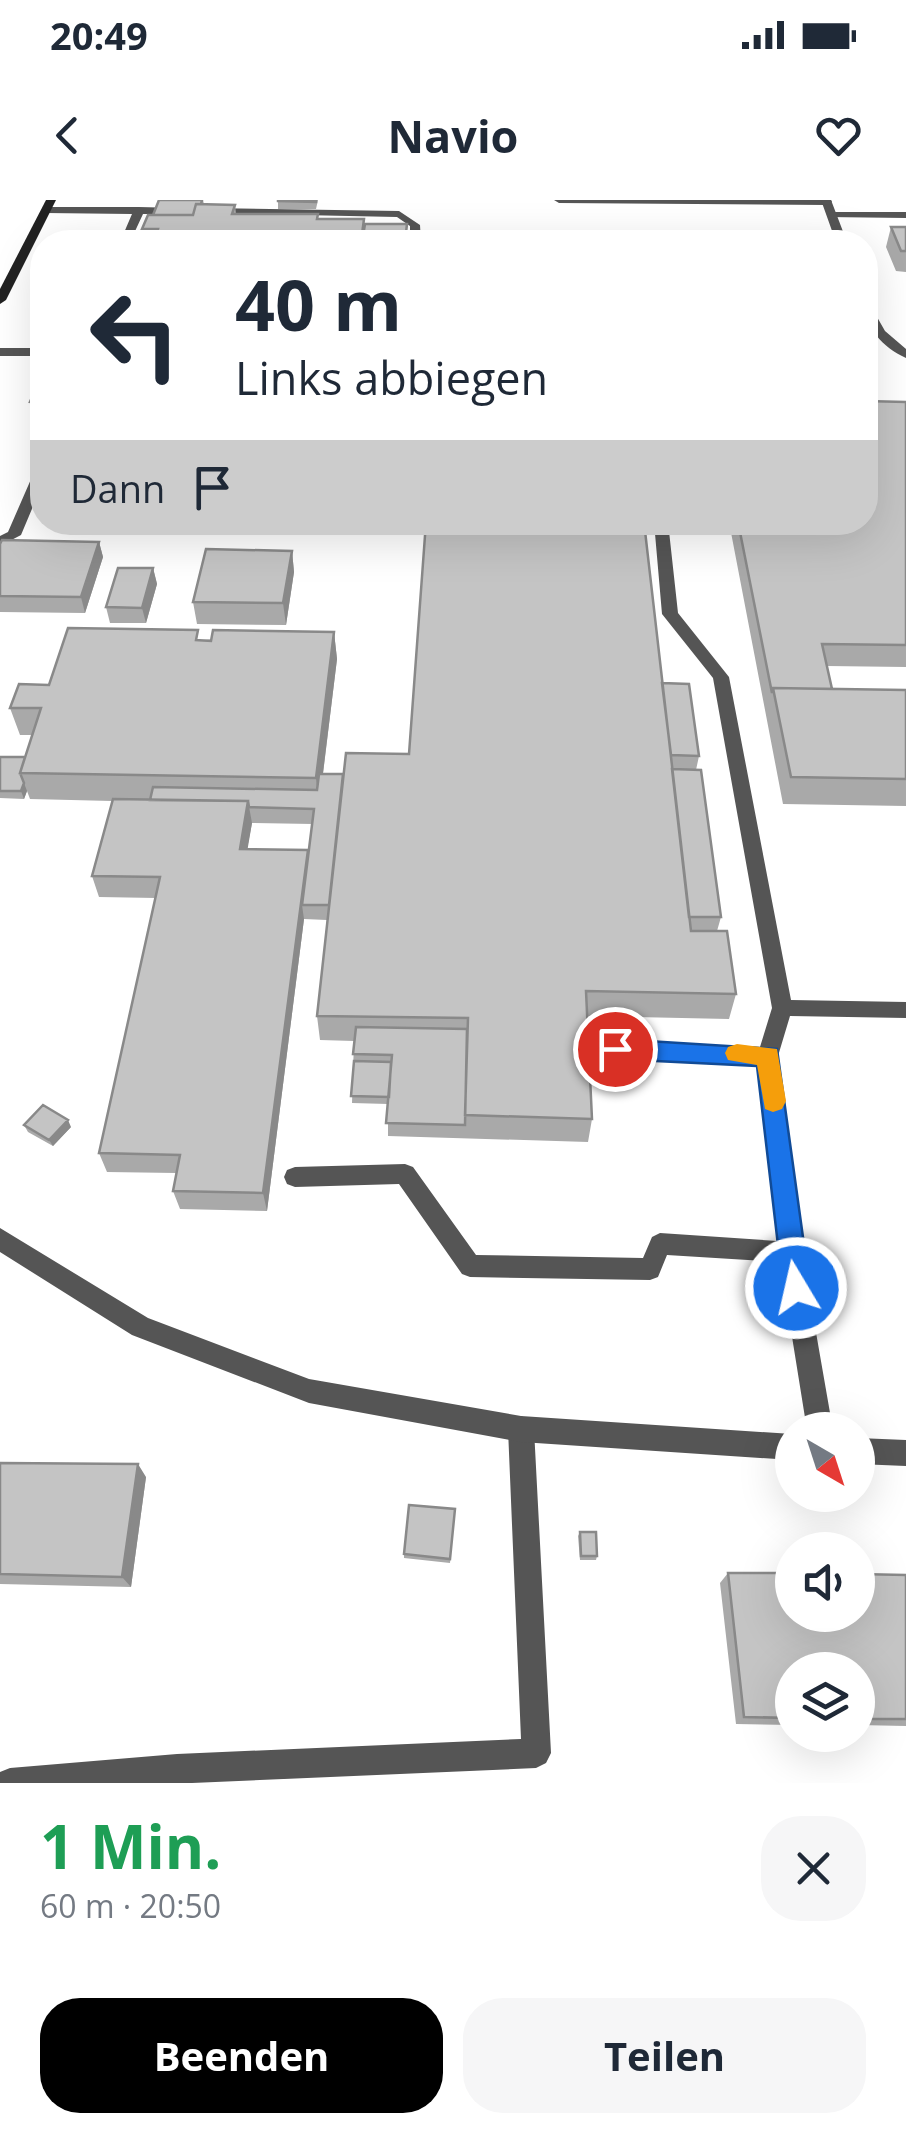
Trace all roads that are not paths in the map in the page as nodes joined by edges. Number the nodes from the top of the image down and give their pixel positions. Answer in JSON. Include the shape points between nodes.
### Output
{"nodes":[{"id":1,"x":559,"y":200,"type":"edge"},
{"id":2,"x":48,"y":205,"type":"edge"},
{"id":3,"x":828,"y":206,"type":"edge"},
{"id":4,"x":139,"y":210,"type":"junction"},
{"id":5,"x":906,"y":215,"type":"edge"},
{"id":6,"x":34,"y":230,"type":"edge"},
{"id":7,"x":130,"y":230,"type":"edge"},
{"id":8,"x":416,"y":230,"type":"edge"},
{"id":9,"x":837,"y":230,"type":"edge"},
{"id":10,"x":30,"y":237,"type":"edge"},
{"id":11,"x":4,"y":284,"type":"edge"},
{"id":12,"x":0,"y":300,"type":"edge"},
{"id":13,"x":878,"y":332,"type":"edge"},
{"id":14,"x":0,"y":352,"type":"edge"},
{"id":15,"x":30,"y":352,"type":"edge"},
{"id":16,"x":906,"y":354,"type":"edge"},
{"id":17,"x":30,"y":498,"type":"edge"},
{"id":18,"x":662,"y":535,"type":"edge"},
{"id":19,"x":0,"y":542,"type":"edge"},
{"id":20,"x":782,"y":1008,"type":"junction"},
{"id":21,"x":906,"y":1010,"type":"edge"},
{"id":22,"x":615,"y":1049,"type":"dead end"},
{"id":23,"x":768,"y":1056,"type":"junction"},
{"id":24,"x":295,"y":1177,"type":"dead end"},
{"id":25,"x":0,"y":1238,"type":"edge"},
{"id":26,"x":790,"y":1252,"type":"junction"},
{"id":27,"x":817,"y":1412,"type":"edge"},
{"id":28,"x":521,"y":1429,"type":"junction"},
{"id":29,"x":775,"y":1446,"type":"edge"},
{"id":30,"x":875,"y":1452,"type":"edge"},
{"id":31,"x":906,"y":1454,"type":"edge"},
{"id":32,"x":10,"y":1783,"type":"edge"}],
"edges":[{"from":1,"to":3,"type":"street"},
{"from":2,"to":4,"type":"street"},
{"from":2,"to":6,"type":"street"},
{"from":3,"to":5,"type":"street"},
{"from":3,"to":9,"type":"street"},
{"from":4,"to":7,"type":"street"},
{"from":4,"to":8,"type":"street","via":[[399,214]]},
{"from":10,"to":11,"type":"street"},
{"from":11,"to":12,"type":"street"},
{"from":13,"to":16,"type":"street"},
{"from":14,"to":15,"type":"street"},
{"from":17,"to":19,"type":"street","via":[[14,535]]},
{"from":18,"to":20,"type":"street","via":[[670,614],[721,678]]},
{"from":20,"to":21,"type":"street"},
{"from":20,"to":23,"type":"street"},
{"from":22,"to":23,"type":"street"},
{"from":23,"to":26,"type":"street"},
{"from":24,"to":26,"type":"street","via":[[405,1174],[470,1266],[650,1269],[660,1244]]},
{"from":25,"to":28,"type":"street","via":[[140,1326],[310,1391]]},
{"from":26,"to":27,"type":"street"},
{"from":28,"to":29,"type":"street"},
{"from":28,"to":32,"type":"street","via":[[536,1752]]},
{"from":30,"to":31,"type":"street"}]}
